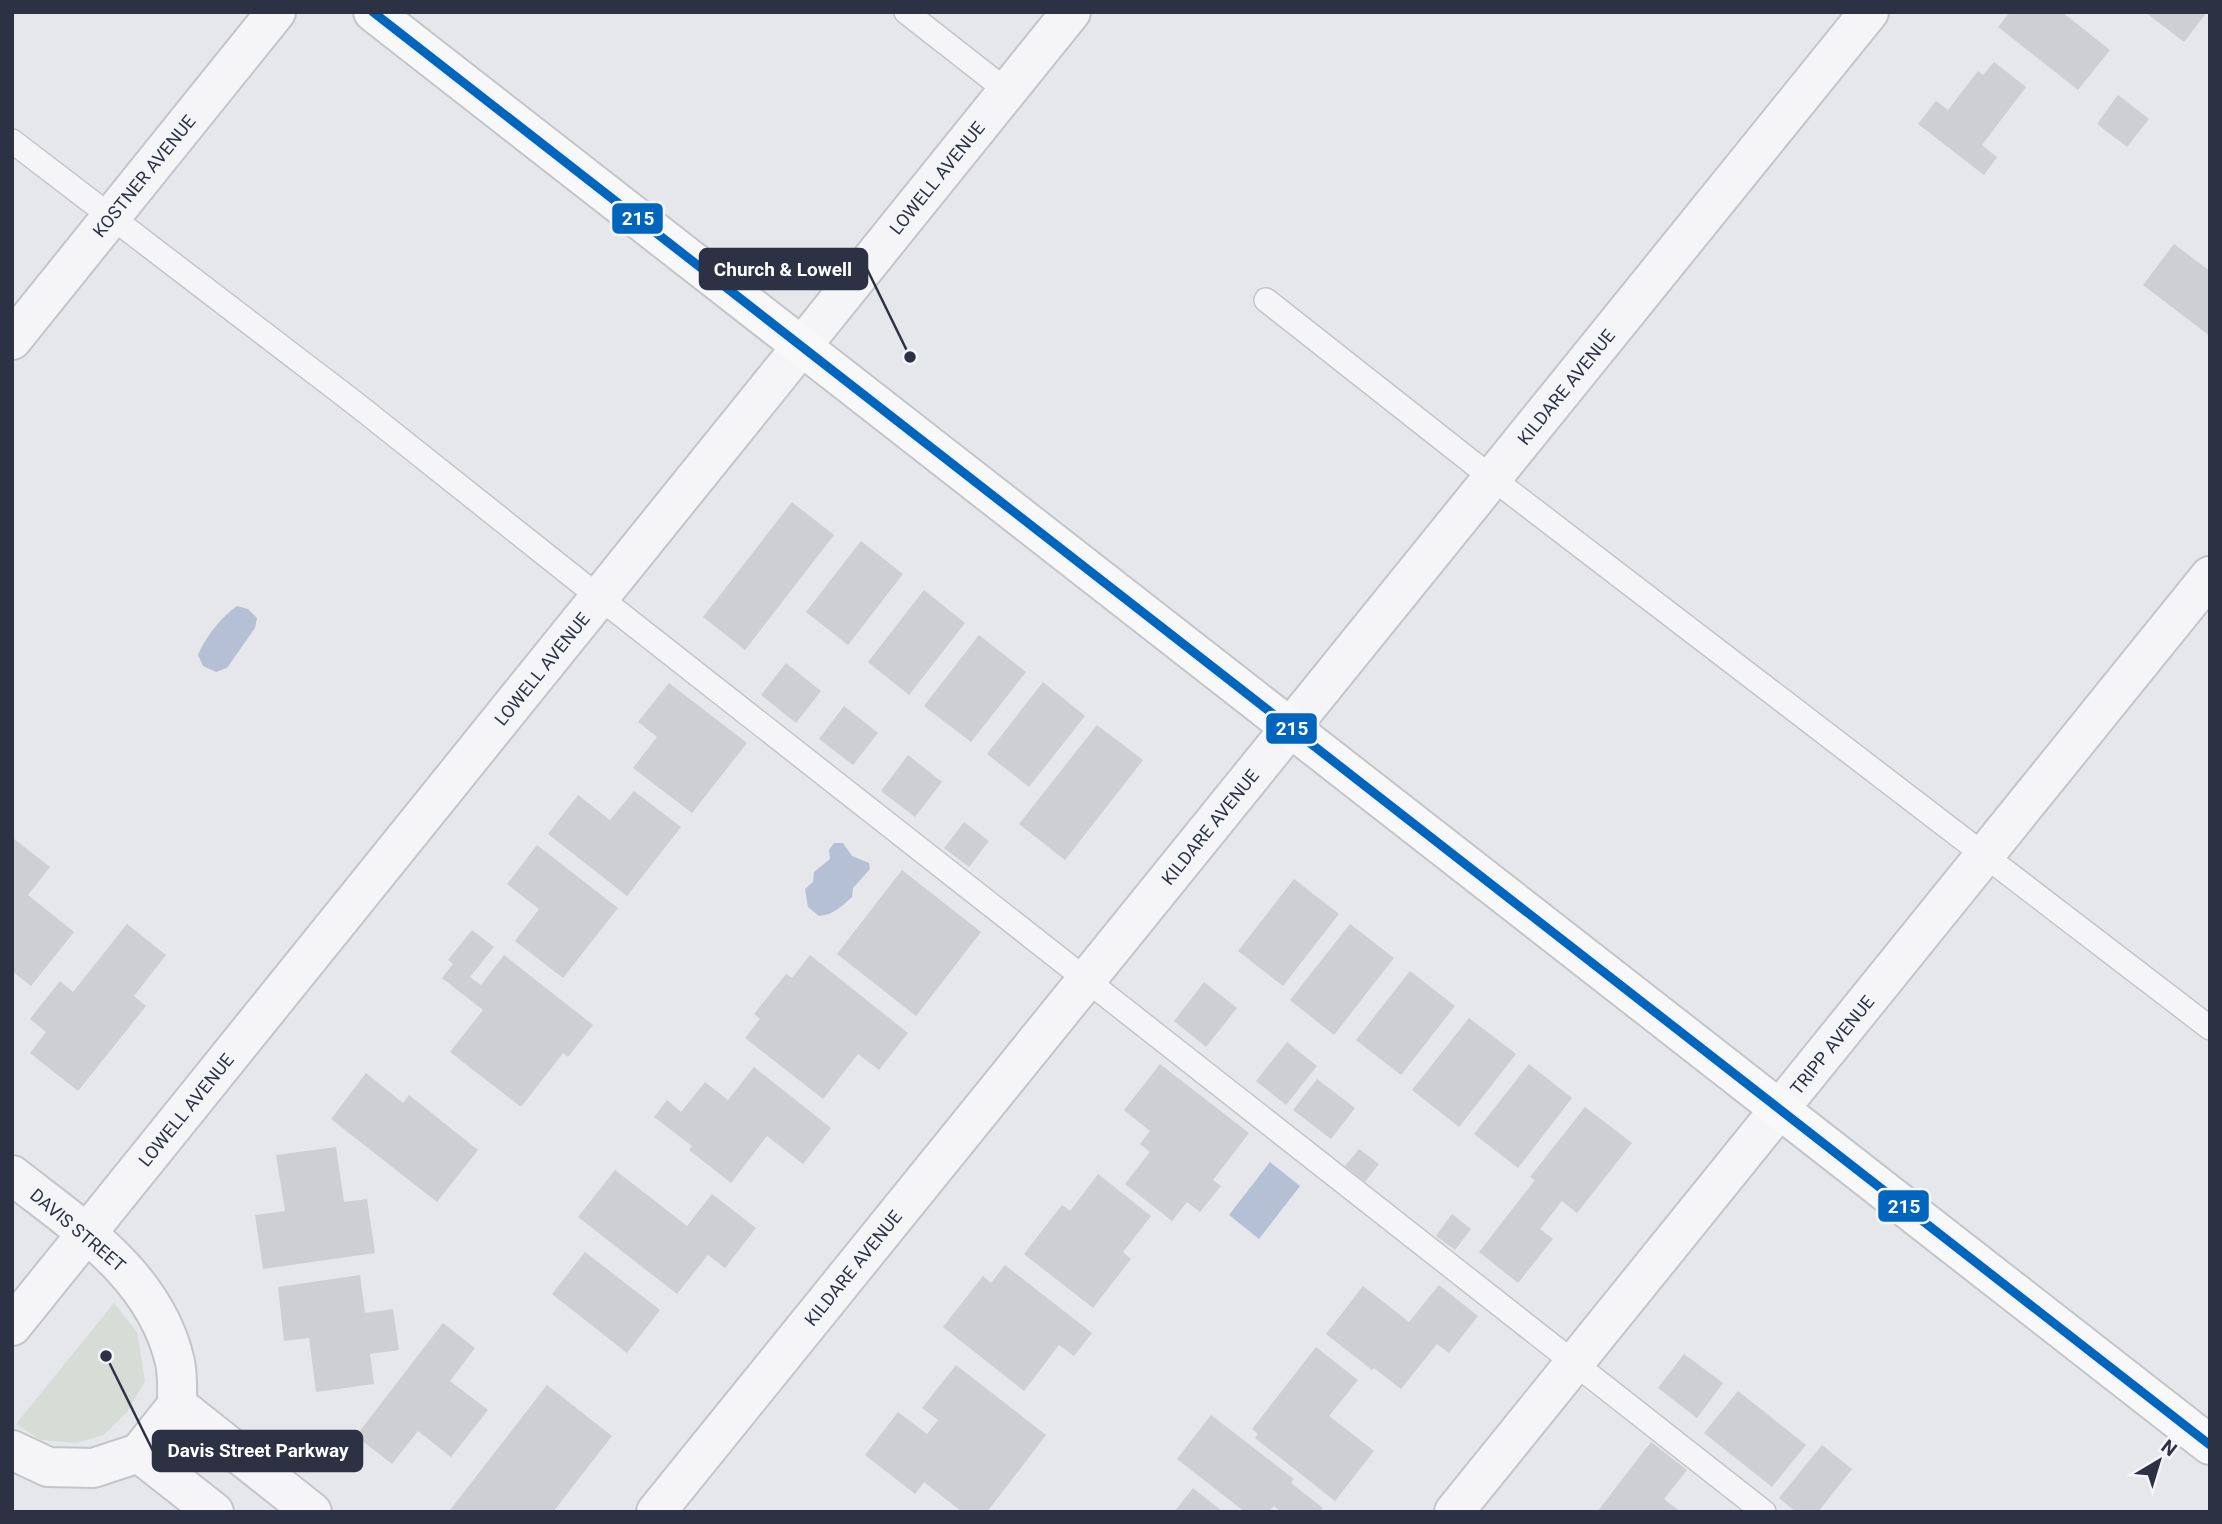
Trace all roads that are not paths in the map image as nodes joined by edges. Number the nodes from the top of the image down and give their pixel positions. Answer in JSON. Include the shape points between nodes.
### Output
{"nodes":[{"id":1,"x":276,"y":12,"type":"edge"},
{"id":2,"x":373,"y":12,"type":"edge"},
{"id":3,"x":906,"y":12,"type":"edge"},
{"id":4,"x":1071,"y":12,"type":"edge"},
{"id":5,"x":1869,"y":12,"type":"edge"},
{"id":6,"x":1007,"y":91,"type":"junction"},
{"id":7,"x":12,"y":141,"type":"edge"},
{"id":8,"x":110,"y":218,"type":"junction"},
{"id":9,"x":1266,"y":300,"type":"dead end"},
{"id":10,"x":12,"y":340,"type":"edge"},
{"id":11,"x":802,"y":346,"type":"junction"},
{"id":12,"x":1492,"y":478,"type":"junction"},
{"id":13,"x":2210,"y":576,"type":"edge"},
{"id":14,"x":600,"y":598,"type":"junction"},
{"id":15,"x":1290,"y":728,"type":"junction"},
{"id":16,"x":1986,"y":854,"type":"junction"},
{"id":17,"x":1086,"y":979,"type":"junction"},
{"id":18,"x":2210,"y":1028,"type":"edge"},
{"id":19,"x":1780,"y":1110,"type":"junction"},
{"id":20,"x":12,"y":1175,"type":"edge"},
{"id":21,"x":86,"y":1233,"type":"junction"},
{"id":22,"x":12,"y":1326,"type":"edge"},
{"id":23,"x":1574,"y":1364,"type":"junction"},
{"id":24,"x":177,"y":1405,"type":"junction"},
{"id":25,"x":2210,"y":1445,"type":"edge"},
{"id":26,"x":12,"y":1450,"type":"edge"},
{"id":27,"x":139,"y":1452,"type":"junction"},
{"id":28,"x":214,"y":1512,"type":"edge"},
{"id":29,"x":312,"y":1512,"type":"edge"},
{"id":30,"x":656,"y":1512,"type":"edge"},
{"id":31,"x":1454,"y":1512,"type":"edge"},
{"id":32,"x":1764,"y":1512,"type":"edge"}],
"edges":[{"from":1,"to":8,"type":"street","name":"KOSTNER AVENUE"},
{"from":2,"to":11,"type":"street"},
{"from":3,"to":6,"type":"lane"},
{"from":4,"to":6,"type":"street","name":"LOWELL AVENUE"},
{"from":5,"to":12,"type":"street","name":"KILDARE AVENUE"},
{"from":6,"to":11,"type":"street","name":"LOWELL AVENUE"},
{"from":7,"to":8,"type":"lane"},
{"from":8,"to":10,"type":"street","name":"KOSTNER AVENUE"},
{"from":8,"to":14,"type":"lane","via":[[356,404]]},
{"from":9,"to":12,"type":"lane"},
{"from":11,"to":14,"type":"street","name":"LOWELL AVENUE"},
{"from":11,"to":15,"type":"street"},
{"from":12,"to":15,"type":"street","name":"KILDARE AVENUE"},
{"from":12,"to":16,"type":"lane"},
{"from":13,"to":16,"type":"street","name":"TRIPP AVENUE"},
{"from":14,"to":17,"type":"lane"},
{"from":14,"to":21,"type":"street","name":"LOWELL AVENUE"},
{"from":15,"to":17,"type":"street","name":"KILDARE AVENUE"},
{"from":15,"to":19,"type":"street"},
{"from":16,"to":18,"type":"lane"},
{"from":16,"to":19,"type":"street","name":"TRIPP AVENUE"},
{"from":17,"to":23,"type":"lane"},
{"from":17,"to":30,"type":"street","name":"KILDARE AVENUE"},
{"from":19,"to":23,"type":"street","name":"TRIPP AVENUE"},
{"from":19,"to":25,"type":"street"},
{"from":20,"to":21,"type":"street","name":"DAVIS STREET"},
{"from":21,"to":22,"type":"street","name":"LOWELL AVENUE"},
{"from":21,"to":24,"type":"street","name":"DAVIS STREET","via":[[126,1268],[157,1312],[176,1363]]},
{"from":23,"to":31,"type":"street","name":"TRIPP AVENUE"},
{"from":23,"to":32,"type":"lane"},
{"from":24,"to":27,"type":"street"},
{"from":24,"to":29,"type":"street"},
{"from":26,"to":27,"type":"street","via":[[48,1467],[93,1468]]},
{"from":27,"to":28,"type":"street"}]}
